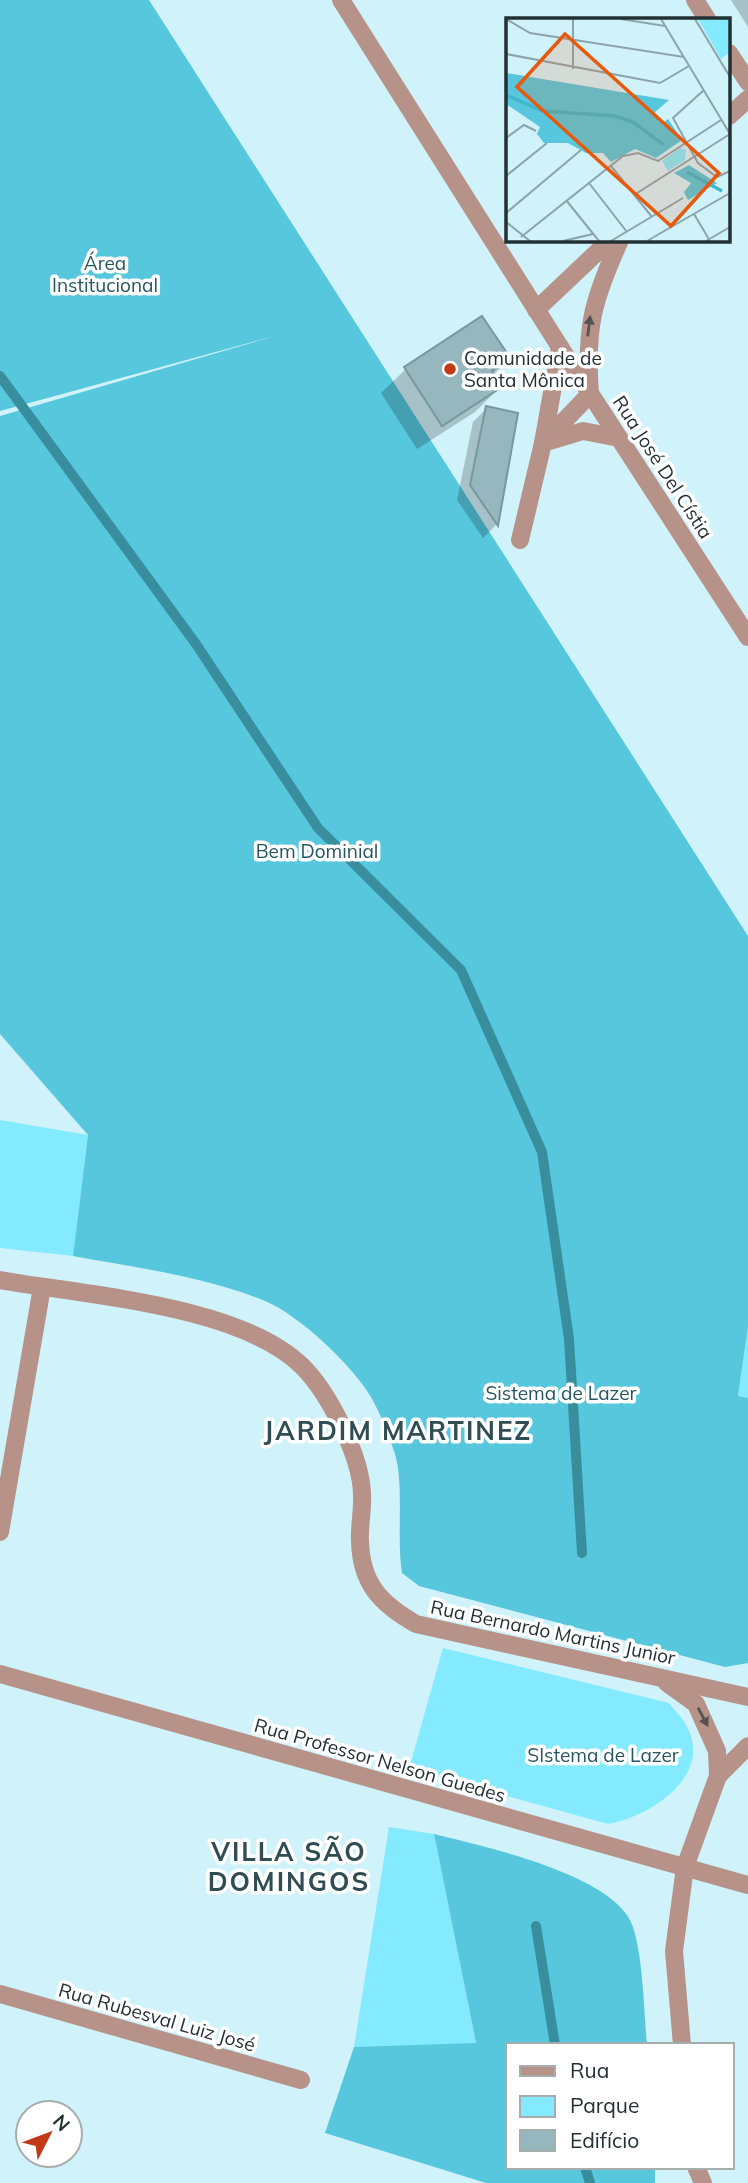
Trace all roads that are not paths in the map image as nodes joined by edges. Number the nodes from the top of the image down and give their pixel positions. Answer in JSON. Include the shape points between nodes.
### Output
{"nodes":[{"id":1,"x":341,"y":0,"type":"edge"},
{"id":2,"x":695,"y":0,"type":"edge"},
{"id":3,"x":706,"y":18,"type":"edge"},
{"id":4,"x":730,"y":55,"type":"edge"},
{"id":5,"x":748,"y":82,"type":"edge"},
{"id":6,"x":748,"y":99,"type":"edge"},
{"id":7,"x":730,"y":115,"type":"edge"},
{"id":8,"x":608,"y":242,"type":"edge"},
{"id":9,"x":619,"y":242,"type":"edge"},
{"id":10,"x":536,"y":310,"type":"junction"},
{"id":11,"x":560,"y":347,"type":"junction"},
{"id":12,"x":590,"y":394,"type":"junction"},
{"id":13,"x":619,"y":438,"type":"junction"},
{"id":14,"x":543,"y":443,"type":"junction"},
{"id":15,"x":520,"y":540,"type":"dead end"},
{"id":16,"x":748,"y":637,"type":"edge"},
{"id":17,"x":0,"y":1280,"type":"edge"},
{"id":18,"x":43,"y":1287,"type":"junction"},
{"id":19,"x":0,"y":1532,"type":"edge"},
{"id":20,"x":0,"y":1674,"type":"edge"},
{"id":21,"x":657,"y":1677,"type":"junction"},
{"id":22,"x":748,"y":1697,"type":"edge"},
{"id":23,"x":748,"y":1746,"type":"edge"},
{"id":24,"x":718,"y":1776,"type":"junction"},
{"id":25,"x":685,"y":1867,"type":"junction"},
{"id":26,"x":748,"y":1885,"type":"edge"},
{"id":27,"x":0,"y":1994,"type":"edge"},
{"id":28,"x":682,"y":2043,"type":"edge"},
{"id":29,"x":302,"y":2080,"type":"dead end"}],
"edges":[{"from":1,"to":10,"type":"street","name":"Rua José Del Cístia"},
{"from":2,"to":3,"type":"street"},
{"from":4,"to":5,"type":"street"},
{"from":6,"to":7,"type":"street"},
{"from":8,"to":10,"type":"street"},
{"from":12,"to":9,"type":"street","one_way":true,"via":[[589,320]]},
{"from":10,"to":11,"type":"street","name":"Rua José Del Cístia"},
{"from":11,"to":12,"type":"street","name":"Rua José Del Cístia"},
{"from":11,"to":14,"type":"street"},
{"from":12,"to":13,"type":"street","name":"Rua José Del Cístia"},
{"from":12,"to":14,"type":"street"},
{"from":13,"to":14,"type":"street","via":[[583,431]]},
{"from":13,"to":16,"type":"street","name":"Rua José Del Cístia"},
{"from":14,"to":15,"type":"street"},
{"from":17,"to":18,"type":"street","name":"Rua Bernardo Martins Junior"},
{"from":18,"to":19,"type":"street"},
{"from":18,"to":21,"type":"street","name":"Rua Bernardo Martins Junior","via":[[206,1315],[266,1342],[302,1366],[353,1446],[363,1492],[360,1543],[367,1579],[388,1608],[416,1624]]},
{"from":20,"to":25,"type":"street","name":"Rua Professor Nelson Guedes"},
{"from":21,"to":22,"type":"street","name":"Rua Bernardo Martins Junior"},
{"from":21,"to":24,"type":"street","one_way":true,"via":[[696,1704],[717,1751]]},
{"from":23,"to":24,"type":"street"},
{"from":24,"to":25,"type":"street"},
{"from":25,"to":26,"type":"street","name":"Rua Professor Nelson Guedes"},
{"from":25,"to":28,"type":"street","via":[[674,1951]]},
{"from":27,"to":29,"type":"street","name":"Rua Rubesval Luiz José"}]}
